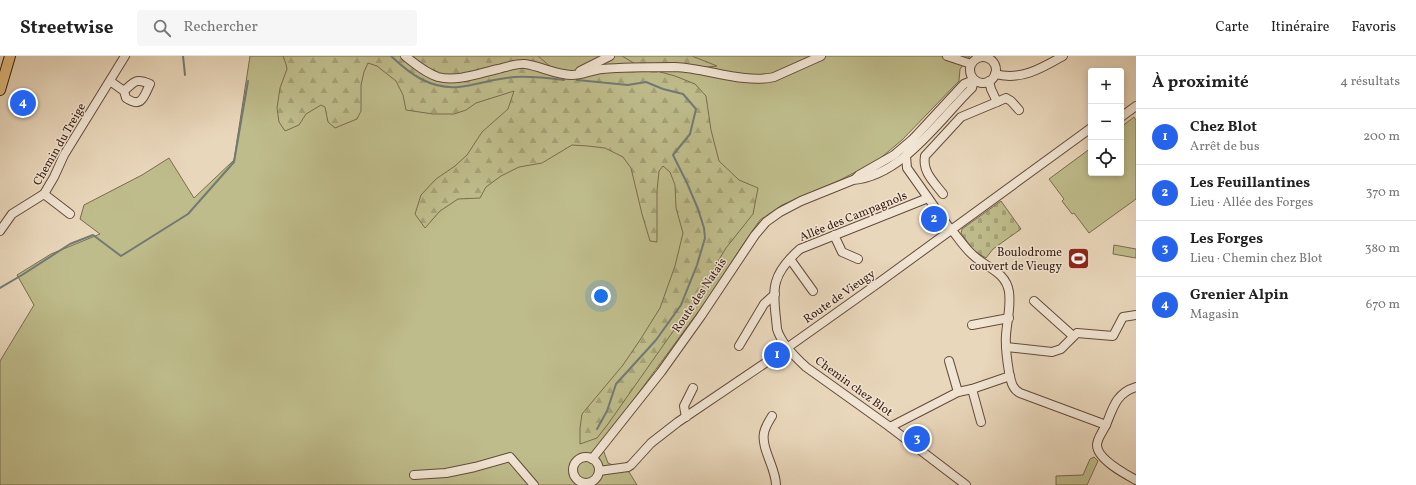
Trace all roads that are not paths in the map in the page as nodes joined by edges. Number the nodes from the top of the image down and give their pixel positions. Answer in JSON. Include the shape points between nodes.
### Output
{"nodes":[{"id":1,"x":4,"y":56,"type":"edge"},
{"id":2,"x":10,"y":56,"type":"edge"},
{"id":3,"x":125,"y":56,"type":"edge"},
{"id":4,"x":405,"y":56,"type":"edge"},
{"id":5,"x":610,"y":56,"type":"edge"},
{"id":6,"x":821,"y":56,"type":"edge"},
{"id":7,"x":947,"y":56,"type":"edge"},
{"id":8,"x":1063,"y":56,"type":"edge"},
{"id":9,"x":991,"y":57,"type":"edge"},
{"id":10,"x":971,"y":64,"type":"junction"},
{"id":11,"x":0,"y":70,"type":"edge"},
{"id":12,"x":995,"y":74,"type":"junction"},
{"id":13,"x":572,"y":75,"type":"junction"},
{"id":14,"x":974,"y":80,"type":"junction"},
{"id":15,"x":110,"y":81,"type":"junction"},
{"id":16,"x":990,"y":81,"type":"junction"},
{"id":17,"x":0,"y":90,"type":"edge"},
{"id":18,"x":124,"y":91,"type":"dead end"},
{"id":19,"x":997,"y":102,"type":"junction"},
{"id":20,"x":1136,"y":106,"type":"edge"},
{"id":21,"x":1018,"y":110,"type":"dead end"},
{"id":22,"x":1124,"y":115,"type":"edge"},
{"id":23,"x":1088,"y":130,"type":"edge"},
{"id":24,"x":914,"y":138,"type":"junction"},
{"id":25,"x":906,"y":156,"type":"junction"},
{"id":26,"x":880,"y":172,"type":"junction"},
{"id":27,"x":909,"y":172,"type":"junction"},
{"id":28,"x":853,"y":180,"type":"junction"},
{"id":29,"x":44,"y":194,"type":"junction"},
{"id":30,"x":943,"y":194,"type":"dead end"},
{"id":31,"x":928,"y":198,"type":"junction"},
{"id":32,"x":70,"y":214,"type":"dead end"},
{"id":33,"x":952,"y":230,"type":"junction"},
{"id":34,"x":0,"y":231,"type":"edge"},
{"id":35,"x":834,"y":235,"type":"junction"},
{"id":36,"x":790,"y":259,"type":"junction"},
{"id":37,"x":858,"y":259,"type":"dead end"},
{"id":38,"x":814,"y":291,"type":"dead end"},
{"id":39,"x":775,"y":294,"type":"junction"},
{"id":40,"x":1034,"y":301,"type":"dead end"},
{"id":41,"x":1136,"y":315,"type":"edge"},
{"id":42,"x":1009,"y":318,"type":"junction"},
{"id":43,"x":972,"y":324,"type":"dead end"},
{"id":44,"x":1073,"y":336,"type":"junction"},
{"id":45,"x":739,"y":346,"type":"dead end"},
{"id":46,"x":788,"y":347,"type":"junction"},
{"id":47,"x":1006,"y":347,"type":"junction"},
{"id":48,"x":949,"y":361,"type":"dead end"},
{"id":49,"x":1010,"y":376,"type":"junction"},
{"id":50,"x":1136,"y":387,"type":"edge"},
{"id":51,"x":693,"y":388,"type":"dead end"},
{"id":52,"x":972,"y":390,"type":"junction"},
{"id":53,"x":958,"y":392,"type":"junction"},
{"id":54,"x":772,"y":416,"type":"dead end"},
{"id":55,"x":686,"y":417,"type":"junction"},
{"id":56,"x":981,"y":422,"type":"dead end"},
{"id":57,"x":1106,"y":425,"type":"junction"},
{"id":58,"x":890,"y":427,"type":"junction"},
{"id":59,"x":592,"y":458,"type":"junction"},
{"id":60,"x":599,"y":471,"type":"junction"},
{"id":61,"x":414,"y":475,"type":"dead end"},
{"id":62,"x":1136,"y":480,"type":"edge"},
{"id":63,"x":577,"y":483,"type":"edge"},
{"id":64,"x":534,"y":485,"type":"edge"},
{"id":65,"x":776,"y":485,"type":"edge"},
{"id":66,"x":966,"y":485,"type":"edge"}],
"edges":[{"from":1,"to":11,"type":"main road"},
{"from":2,"to":17,"type":"main road"},
{"from":3,"to":15,"type":"street","name":"Chemin du Treige"},
{"from":4,"to":13,"type":"street","via":[[418,67],[444,77],[466,76],[524,64]]},
{"from":5,"to":13,"type":"street"},
{"from":6,"to":13,"type":"street","via":[[766,79],[674,67],[601,69]]},
{"from":7,"to":10,"type":"street"},
{"from":8,"to":12,"type":"street","via":[[1027,74]]},
{"from":9,"to":10,"type":"street","via":[[978,58]]},
{"from":9,"to":12,"type":"street"},
{"from":10,"to":14,"type":"street","via":[[970,72]]},
{"from":12,"to":16,"type":"street"},
{"from":14,"to":16,"type":"street","via":[[984,83]]},
{"from":14,"to":24,"type":"street","name":"Route des Natais","via":[[964,84]]},
{"from":14,"to":25,"type":"street","name":"Route des Natais","via":[[972,88]]},
{"from":15,"to":18,"type":"street"},
{"from":15,"to":29,"type":"street","name":"Chemin du Treige","via":[[64,155]]},
{"from":16,"to":19,"type":"street","via":[[990,89]]},
{"from":19,"to":21,"type":"street","via":[[1006,98]]},
{"from":19,"to":30,"type":"street","via":[[961,117],[925,156],[926,172]]},
{"from":20,"to":22,"type":"street"},
{"from":23,"to":33,"type":"street","name":"Route de Vieugy"},
{"from":24,"to":25,"type":"street"},
{"from":24,"to":28,"type":"street","name":"Route des Natais","via":[[894,155]]},
{"from":25,"to":26,"type":"street","name":"Route des Natais"},
{"from":25,"to":27,"type":"street"},
{"from":26,"to":27,"type":"street","via":[[898,168]]},
{"from":26,"to":28,"type":"street","name":"Route des Natais","via":[[862,180]]},
{"from":27,"to":31,"type":"street"},
{"from":28,"to":59,"type":"street","name":"Route des Natais","via":[[801,201],[766,222],[754,235],[661,372]]},
{"from":29,"to":32,"type":"street"},
{"from":29,"to":34,"type":"street","name":"Chemin du Treige","via":[[12,214]]},
{"from":31,"to":33,"type":"street"},
{"from":31,"to":35,"type":"street","name":"Allée des Campagnols"},
{"from":33,"to":42,"type":"street","via":[[974,257],[996,270],[1005,281],[1009,293]]},
{"from":33,"to":46,"type":"street","name":"Route de Vieugy"},
{"from":35,"to":36,"type":"street","name":"Allée des Campagnols","via":[[800,249]]},
{"from":35,"to":37,"type":"street","via":[[842,252]]},
{"from":36,"to":38,"type":"street"},
{"from":36,"to":39,"type":"street","name":"Allée des Campagnols","via":[[776,280]]},
{"from":39,"to":45,"type":"street","via":[[764,304]]},
{"from":39,"to":46,"type":"street","name":"Allée des Campagnols","via":[[777,329]]},
{"from":40,"to":44,"type":"street"},
{"from":41,"to":44,"type":"street","via":[[1123,317],[1113,336],[1080,333]]},
{"from":42,"to":43,"type":"street"},
{"from":42,"to":47,"type":"street"},
{"from":44,"to":47,"type":"street","via":[[1061,349],[1052,352]]},
{"from":46,"to":55,"type":"street","name":"Route de Vieugy"},
{"from":46,"to":58,"type":"street","name":"Chemin chez Blot","via":[[806,367]]},
{"from":47,"to":49,"type":"street"},
{"from":48,"to":53,"type":"street"},
{"from":49,"to":52,"type":"street"},
{"from":49,"to":57,"type":"street","via":[[1013,386],[1020,393]]},
{"from":50,"to":57,"type":"street","via":[[1118,398]]},
{"from":51,"to":55,"type":"street","via":[[684,406]]},
{"from":52,"to":53,"type":"street"},
{"from":52,"to":56,"type":"street"},
{"from":53,"to":58,"type":"street"},
{"from":54,"to":65,"type":"street","via":[[765,429],[764,439]]},
{"from":55,"to":60,"type":"street","name":"Route de Vieugy","via":[[651,443],[628,467]]},
{"from":57,"to":62,"type":"street","via":[[1097,446],[1099,454]]},
{"from":58,"to":66,"type":"street","name":"Chemin chez Blot"},
{"from":59,"to":60,"type":"street"},
{"from":59,"to":63,"type":"street","via":[[583,457],[574,463],[573,473]]},
{"from":60,"to":63,"type":"street","via":[[591,482]]},
{"from":61,"to":64,"type":"street","via":[[446,473],[510,458]]}]}
